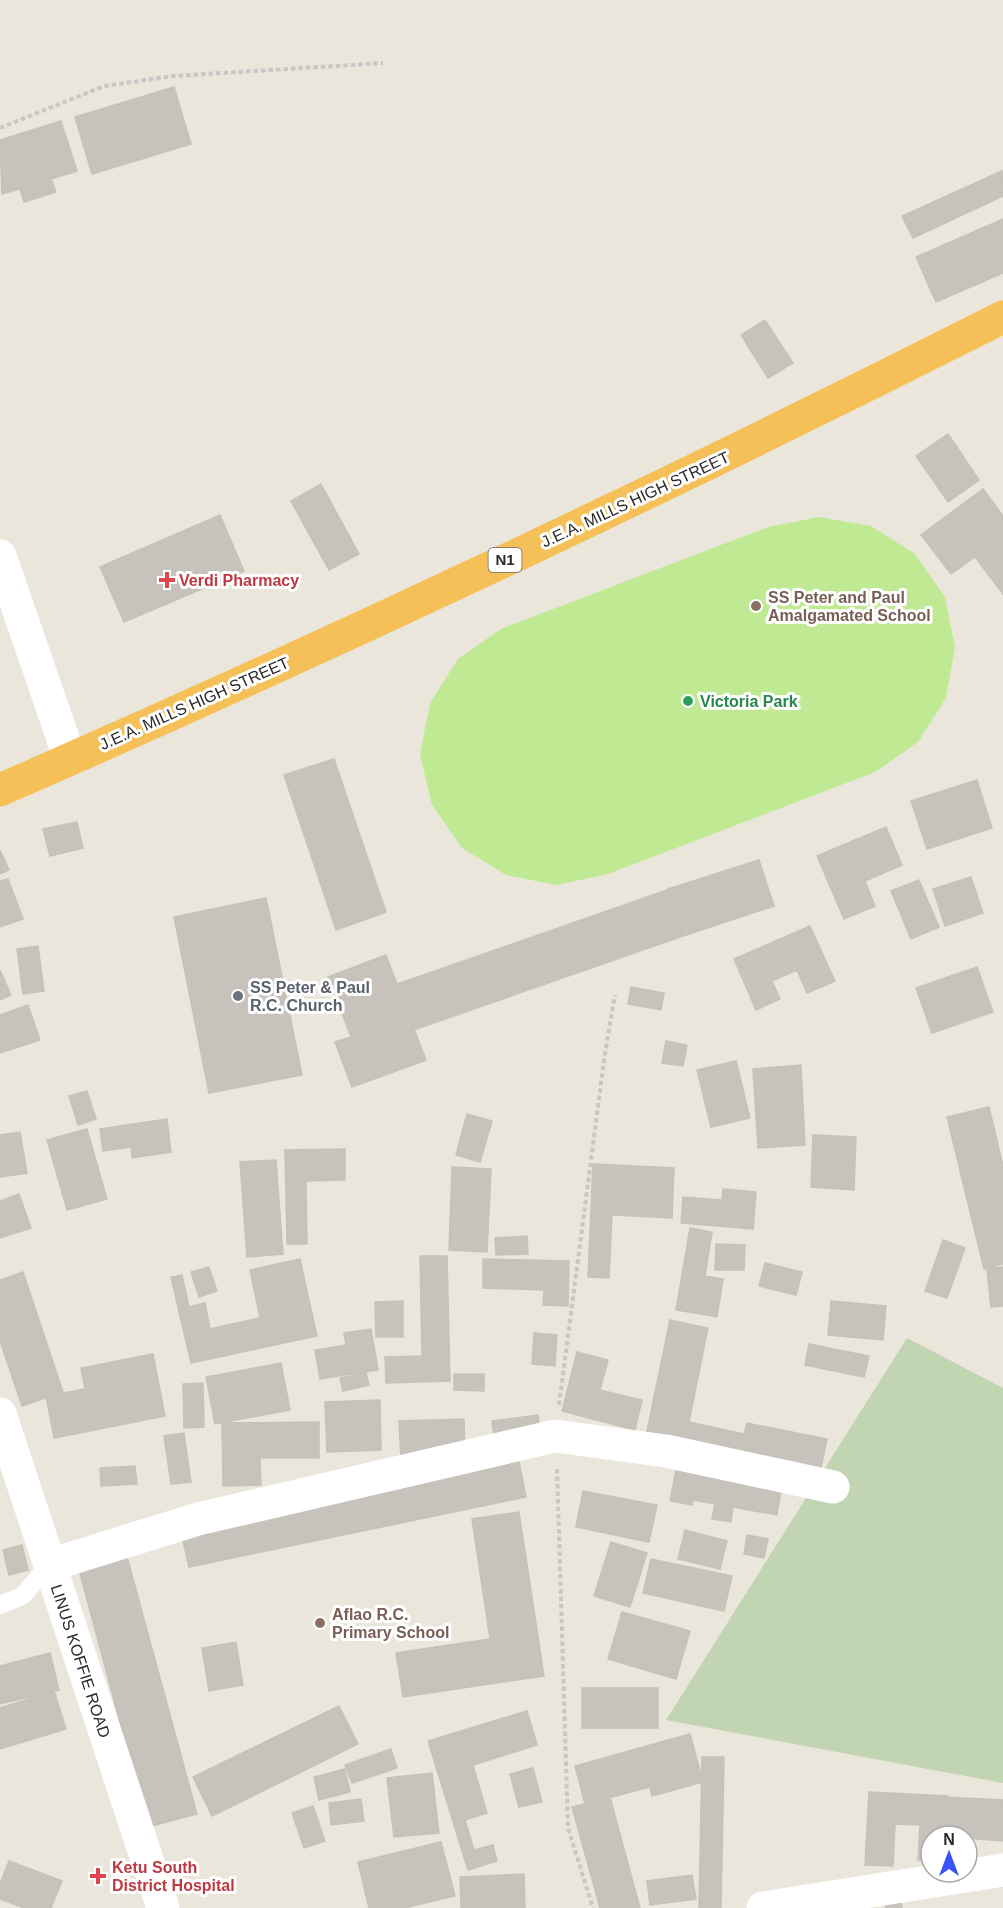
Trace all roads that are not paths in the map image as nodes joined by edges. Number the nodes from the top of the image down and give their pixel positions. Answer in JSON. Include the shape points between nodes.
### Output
{"nodes":[{"id":1,"x":1003,"y":318,"type":"edge"},
{"id":2,"x":0,"y":556,"type":"edge"},
{"id":3,"x":70,"y":759,"type":"junction"},
{"id":4,"x":0,"y":790,"type":"edge"},
{"id":5,"x":2,"y":1425,"type":"edge"},
{"id":6,"x":833,"y":1487,"type":"dead end"},
{"id":7,"x":50,"y":1565,"type":"junction"},
{"id":8,"x":0,"y":1605,"type":"edge"},
{"id":9,"x":1003,"y":1870,"type":"edge"},
{"id":10,"x":163,"y":1908,"type":"edge"},
{"id":11,"x":763,"y":1908,"type":"edge"}],
"edges":[{"from":1,"to":3,"type":"highway","name":"J.E.A. MILLS HIGH STREET","number":"N1","via":[[618,507]]},
{"from":2,"to":3,"type":"street"},
{"from":3,"to":4,"type":"highway","name":"J.E.A. MILLS HIGH STREET","number":"N1"},
{"from":5,"to":7,"type":"street","name":"LINUS KOFFIE ROAD"},
{"from":6,"to":7,"type":"street","via":[[666,1451],[555,1436],[198,1519]]},
{"from":7,"to":8,"type":"lane","via":[[22,1596]]},
{"from":7,"to":10,"type":"street","name":"LINUS KOFFIE ROAD"},
{"from":9,"to":11,"type":"street"}]}
